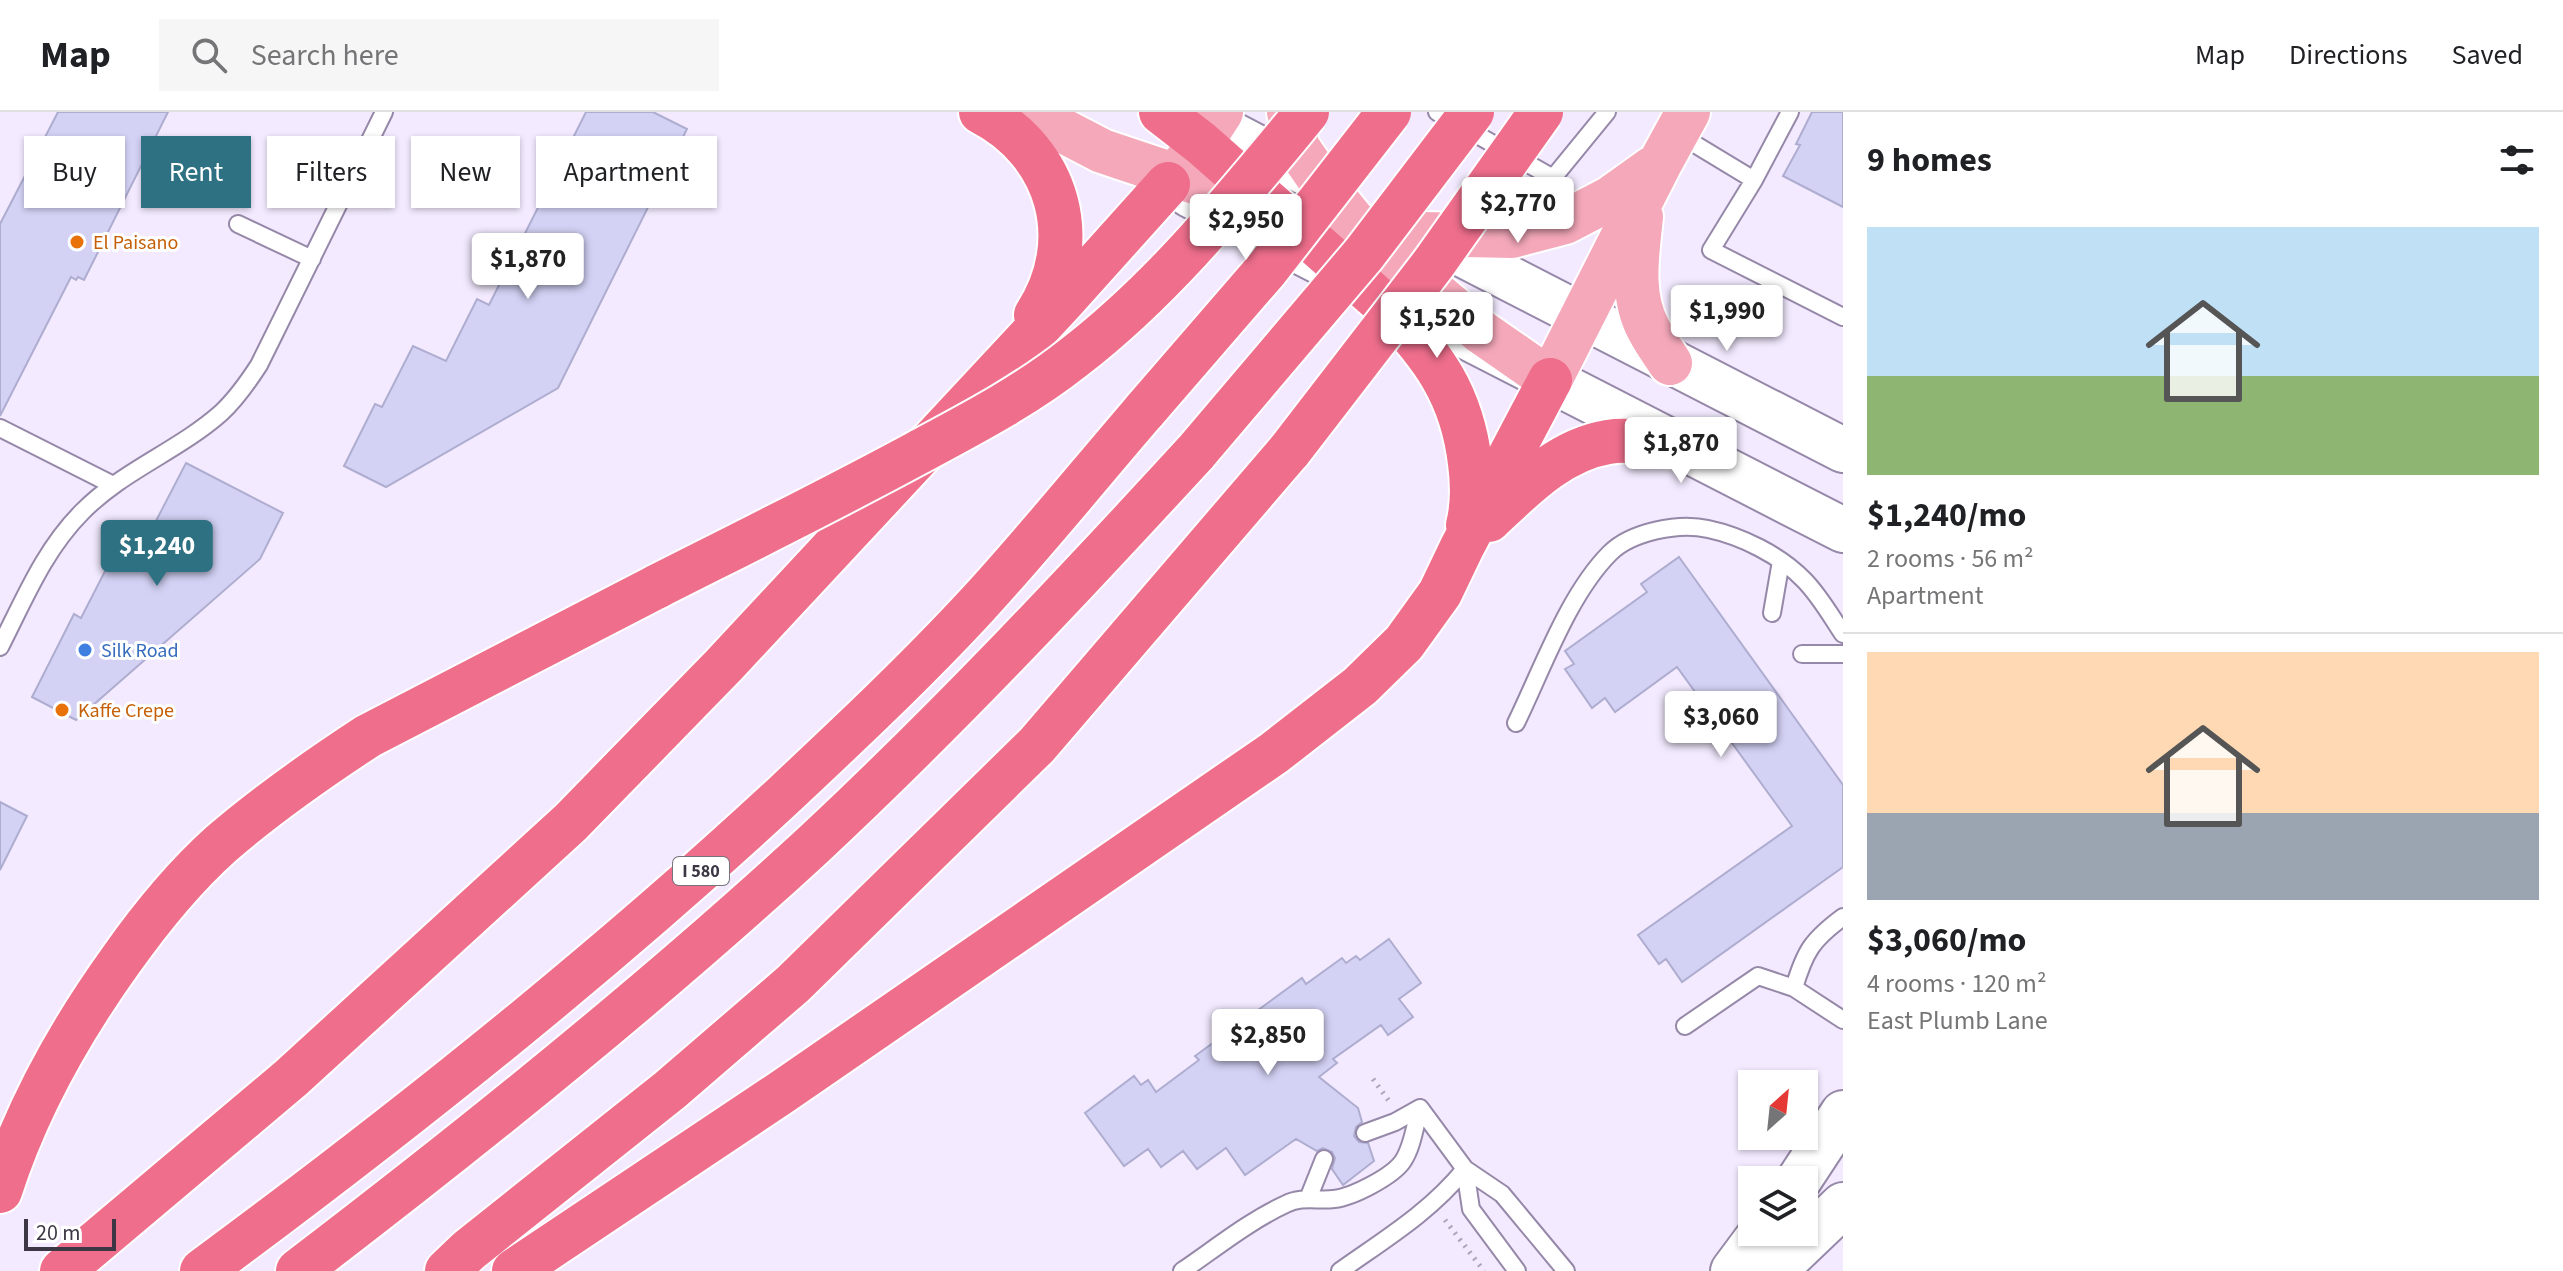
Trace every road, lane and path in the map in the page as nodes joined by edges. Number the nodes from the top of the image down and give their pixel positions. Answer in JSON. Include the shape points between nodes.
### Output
{"nodes":[{"id":1,"x":384,"y":112,"type":"edge"},
{"id":2,"x":981,"y":112,"type":"edge"},
{"id":3,"x":1027,"y":112,"type":"edge"},
{"id":4,"x":1161,"y":112,"type":"edge"},
{"id":5,"x":1289,"y":112,"type":"edge"},
{"id":6,"x":1307,"y":112,"type":"edge"},
{"id":7,"x":1389,"y":112,"type":"edge"},
{"id":8,"x":1437,"y":112,"type":"edge"},
{"id":9,"x":1472,"y":112,"type":"edge"},
{"id":10,"x":1541,"y":112,"type":"edge"},
{"id":11,"x":1607,"y":112,"type":"edge"},
{"id":12,"x":1790,"y":112,"type":"edge"},
{"id":13,"x":1194,"y":142,"type":"edge"},
{"id":14,"x":1666,"y":151,"type":"edge"},
{"id":15,"x":1320,"y":180,"type":"junction"},
{"id":16,"x":1754,"y":180,"type":"junction"},
{"id":17,"x":1277,"y":210,"type":"junction"},
{"id":18,"x":238,"y":224,"type":"dead end"},
{"id":19,"x":1359,"y":228,"type":"junction"},
{"id":20,"x":1423,"y":234,"type":"junction"},
{"id":21,"x":312,"y":259,"type":"junction"},
{"id":22,"x":1354,"y":279,"type":"junction"},
{"id":23,"x":1581,"y":316,"type":"junction"},
{"id":24,"x":1843,"y":317,"type":"edge"},
{"id":25,"x":1007,"y":361,"type":"junction"},
{"id":26,"x":1670,"y":363,"type":"junction"},
{"id":27,"x":1550,"y":380,"type":"junction"},
{"id":28,"x":0,"y":428,"type":"edge"},
{"id":29,"x":1683,"y":448,"type":"junction"},
{"id":30,"x":1843,"y":450,"type":"edge"},
{"id":31,"x":113,"y":485,"type":"junction"},
{"id":32,"x":1843,"y":530,"type":"edge"},
{"id":33,"x":1462,"y":547,"type":"junction"},
{"id":34,"x":1781,"y":561,"type":"junction"},
{"id":35,"x":1772,"y":613,"type":"dead end"},
{"id":36,"x":1843,"y":634,"type":"edge"},
{"id":37,"x":0,"y":647,"type":"edge"},
{"id":38,"x":1802,"y":654,"type":"dead end"},
{"id":39,"x":1843,"y":654,"type":"edge"},
{"id":40,"x":1516,"y":723,"type":"dead end"},
{"id":41,"x":1843,"y":917,"type":"edge"},
{"id":42,"x":1794,"y":988,"type":"junction"},
{"id":43,"x":1843,"y":1020,"type":"edge"},
{"id":44,"x":1685,"y":1026,"type":"dead end"},
{"id":45,"x":1420,"y":1108,"type":"junction"},
{"id":46,"x":1843,"y":1113,"type":"edge"},
{"id":47,"x":1365,"y":1133,"type":"dead end"},
{"id":48,"x":1324,"y":1159,"type":"dead end"},
{"id":49,"x":1808,"y":1166,"type":"edge"},
{"id":50,"x":1465,"y":1169,"type":"junction"},
{"id":51,"x":0,"y":1191,"type":"edge"},
{"id":52,"x":1308,"y":1199,"type":"junction"},
{"id":53,"x":1843,"y":1205,"type":"edge"},
{"id":54,"x":1752,"y":1246,"type":"edge"},
{"id":55,"x":62,"y":1271,"type":"edge"},
{"id":56,"x":202,"y":1271,"type":"edge"},
{"id":57,"x":298,"y":1271,"type":"edge"},
{"id":58,"x":447,"y":1271,"type":"edge"},
{"id":59,"x":514,"y":1271,"type":"edge"},
{"id":60,"x":1182,"y":1271,"type":"edge"},
{"id":61,"x":1340,"y":1271,"type":"edge"},
{"id":62,"x":1517,"y":1271,"type":"edge"},
{"id":63,"x":1566,"y":1271,"type":"edge"},
{"id":64,"x":1733,"y":1271,"type":"edge"},
{"id":65,"x":1774,"y":1271,"type":"edge"}],
"edges":[{"from":1,"to":21,"type":"lane"},
{"from":2,"to":25,"type":"highway","via":[[999,121],[1036,157],[1049,179],[1062,238],[1058,268],[1043,304]]},
{"from":3,"to":13,"type":"main road","via":[[1102,151]]},
{"from":4,"to":13,"type":"highway"},
{"from":5,"to":15,"type":"main road","via":[[1298,148]]},
{"from":6,"to":51,"type":"highway","bridge":true,"via":[[1214,223],[1118,320],[1011,402],[368,736],[220,845],[144,928],[84,1011],[57,1059]]},
{"from":7,"to":56,"type":"highway","number":"I 580","bridge":true,"via":[[1267,269],[977,605],[897,687],[739,837],[581,976],[443,1089]]},
{"from":8,"to":11,"type":"lane","via":[[1553,178]]},
{"from":9,"to":57,"type":"highway","number":"I 580","bridge":true,"via":[[1364,254],[1196,452],[976,687],[812,845],[651,989]]},
{"from":10,"to":58,"type":"highway","bridge":true,"via":[[1434,263],[1290,450],[1037,745],[793,984]]},
{"from":12,"to":16,"type":"lane"},
{"from":13,"to":15,"type":"main road"},
{"from":13,"to":17,"type":"highway"},
{"from":13,"to":22,"type":"main road"},
{"from":13,"to":25,"type":"highway"},
{"from":14,"to":16,"type":"lane"},
{"from":14,"to":20,"type":"main road","via":[[1611,198],[1565,222],[1512,236]]},
{"from":14,"to":23,"type":"main road"},
{"from":14,"to":26,"type":"main road","via":[[1636,271],[1648,328]]},
{"from":15,"to":19,"type":"main road"},
{"from":15,"to":20,"type":"main road"},
{"from":16,"to":24,"type":"lane","via":[[1711,250]]},
{"from":17,"to":19,"type":"main road"},
{"from":17,"to":22,"type":"highway"},
{"from":18,"to":21,"type":"lane"},
{"from":19,"to":20,"type":"main road"},
{"from":19,"to":27,"type":"main road","via":[[1481,332]]},
{"from":20,"to":23,"type":"main road"},
{"from":21,"to":31,"type":"lane","via":[[241,392],[193,435]]},
{"from":22,"to":27,"type":"main road"},
{"from":22,"to":33,"type":"highway","via":[[1413,335],[1459,407],[1472,476],[1472,508]]},
{"from":23,"to":26,"type":"main road"},
{"from":23,"to":27,"type":"main road"},
{"from":25,"to":55,"type":"highway","via":[[571,822],[291,1078]]},
{"from":26,"to":30,"type":"main road"},
{"from":27,"to":29,"type":"main road"},
{"from":27,"to":33,"type":"highway"},
{"from":28,"to":31,"type":"lane"},
{"from":29,"to":32,"type":"main road"},
{"from":29,"to":33,"type":"highway","via":[[1610,442],[1584,449],[1522,489]]},
{"from":31,"to":37,"type":"lane","via":[[46,556]]},
{"from":33,"to":59,"type":"highway","via":[[1440,593],[1404,643],[1360,686],[1274,753]]},
{"from":34,"to":35,"type":"lane"},
{"from":34,"to":36,"type":"lane","via":[[1805,581]]},
{"from":34,"to":40,"type":"lane","via":[[1706,528],[1664,528],[1612,551],[1570,610]]},
{"from":38,"to":39,"type":"lane"},
{"from":41,"to":42,"type":"lane","via":[[1804,956]]},
{"from":42,"to":43,"type":"lane"},
{"from":42,"to":44,"type":"lane","via":[[1758,976]]},
{"from":45,"to":47,"type":"lane"},
{"from":45,"to":50,"type":"lane"},
{"from":45,"to":52,"type":"lane","via":[[1410,1145],[1395,1169],[1336,1199]]},
{"from":46,"to":49,"type":"main road"},
{"from":48,"to":52,"type":"lane"},
{"from":50,"to":61,"type":"lane","via":[[1422,1214]]},
{"from":50,"to":62,"type":"lane","via":[[1471,1209]]},
{"from":50,"to":63,"type":"lane","via":[[1502,1194]]},
{"from":52,"to":60,"type":"lane","via":[[1272,1211]]},
{"from":53,"to":65,"type":"main road"},
{"from":54,"to":64,"type":"main road"}]}
